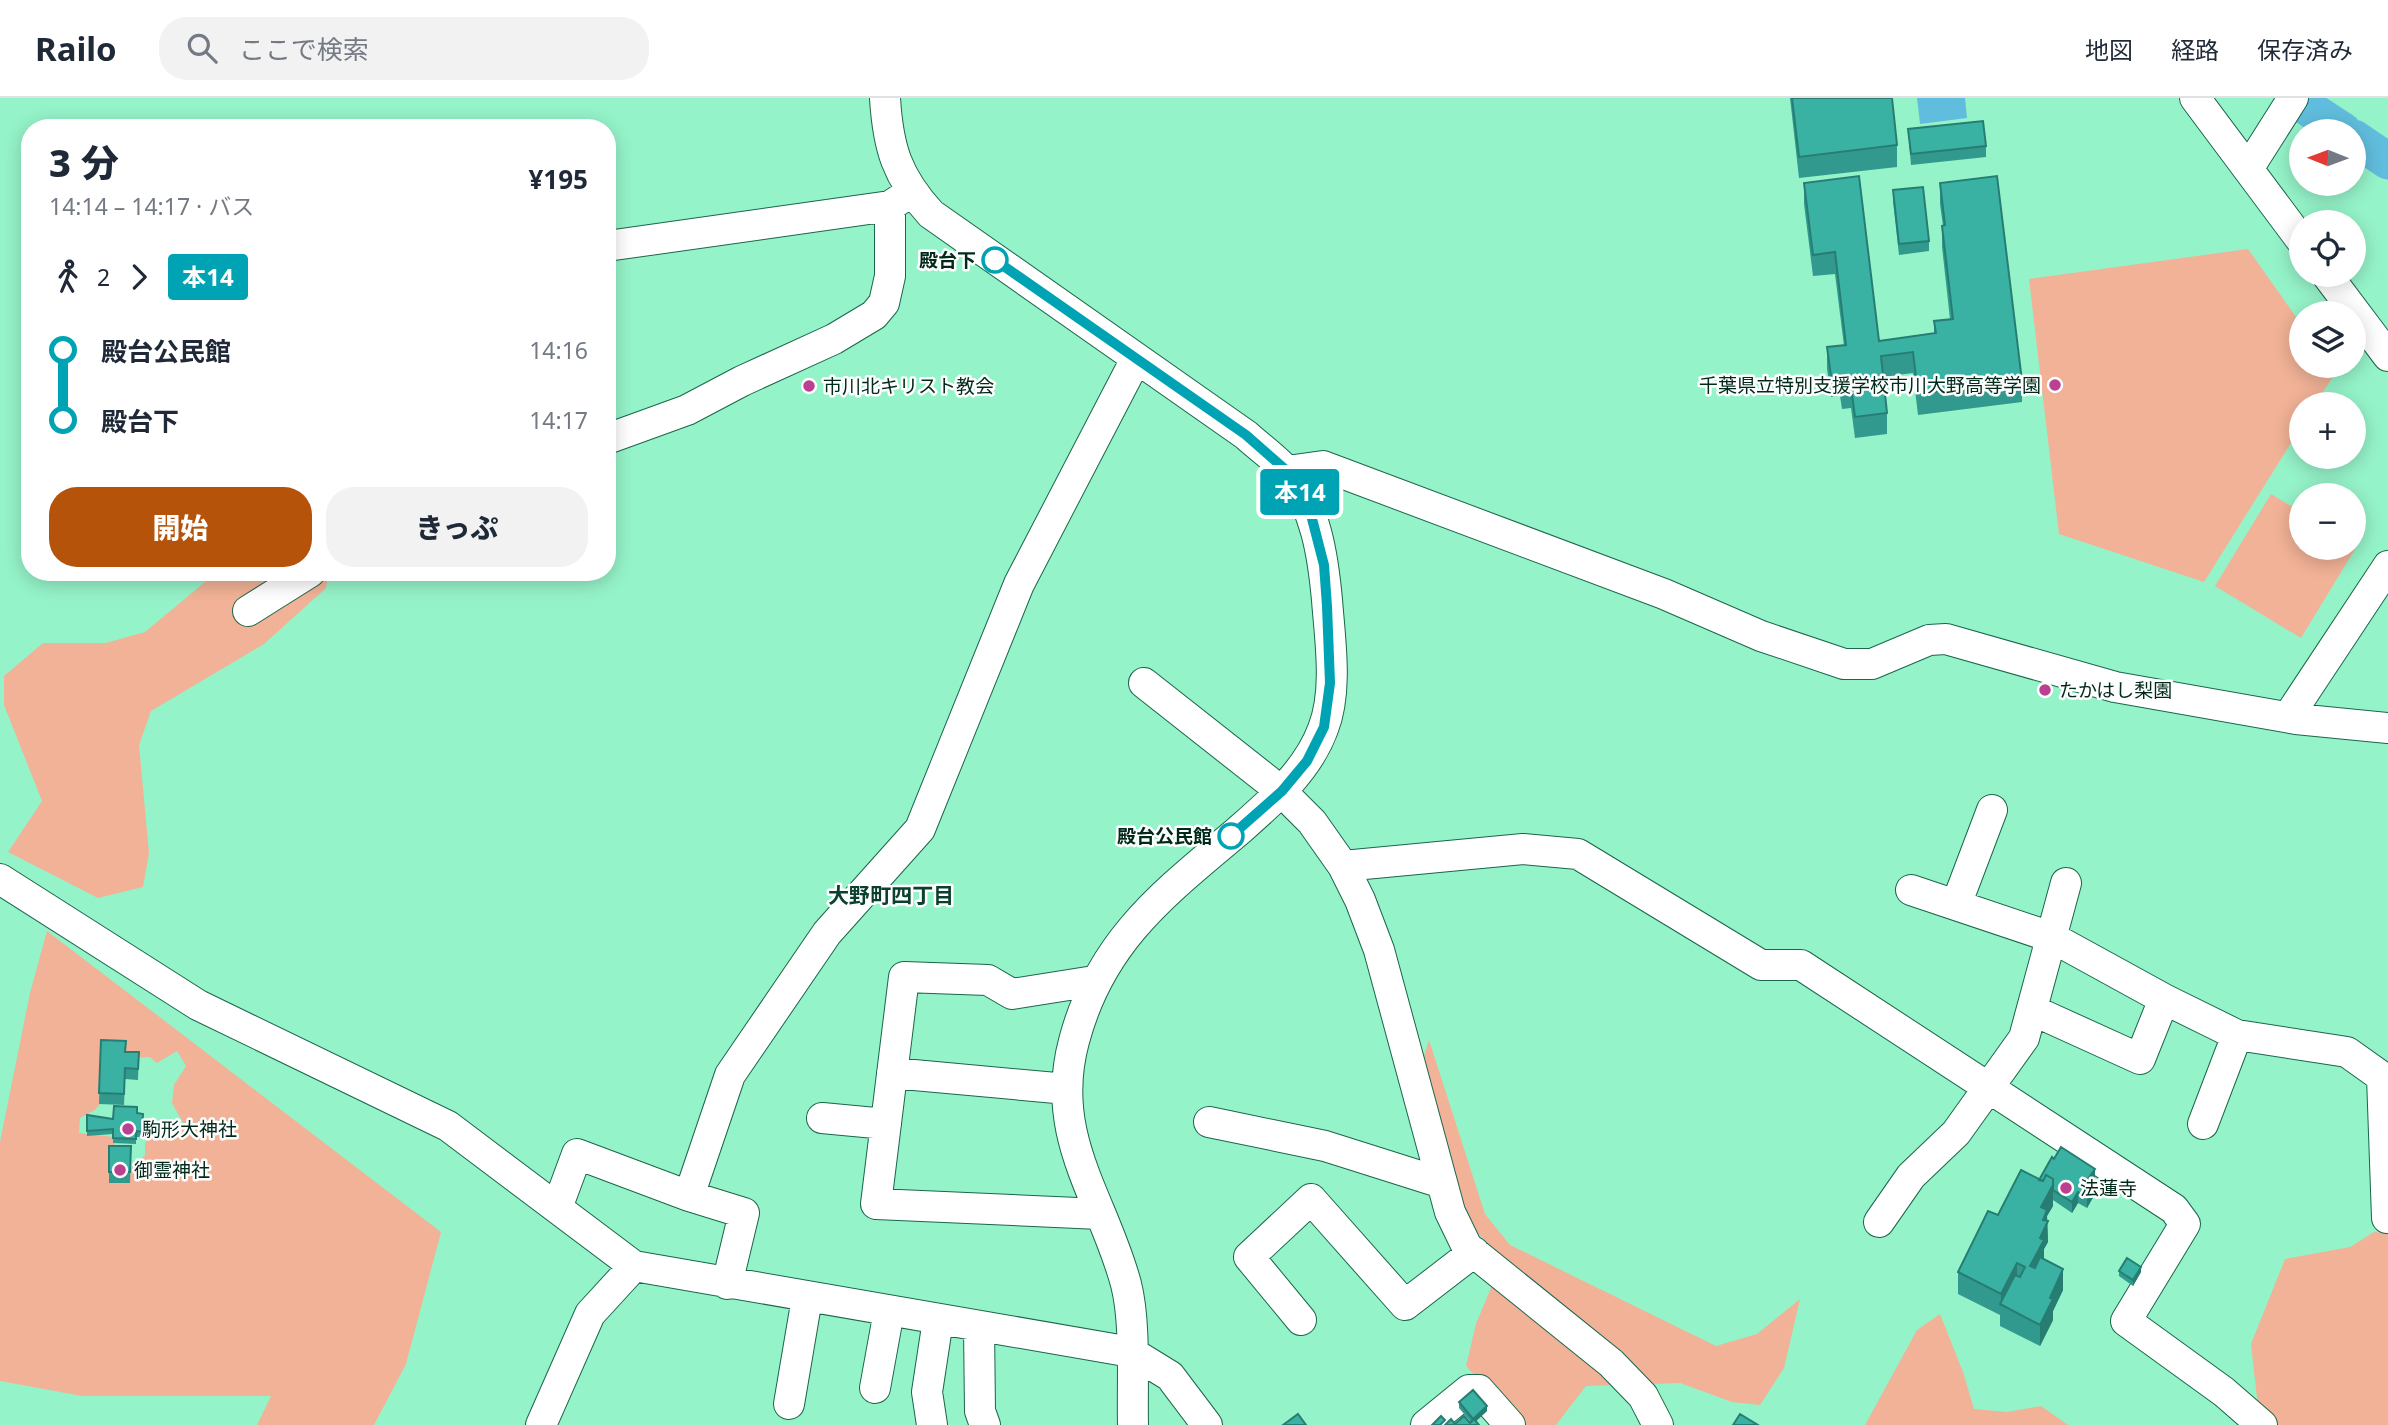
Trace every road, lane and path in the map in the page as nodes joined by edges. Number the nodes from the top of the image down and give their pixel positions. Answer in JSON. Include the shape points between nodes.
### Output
{"nodes":[{"id":1,"x":885,"y":98,"type":"edge"},
{"id":2,"x":2195,"y":98,"type":"edge"},
{"id":3,"x":2294,"y":98,"type":"edge"},
{"id":4,"x":2248,"y":169,"type":"junction"},
{"id":5,"x":901,"y":199,"type":"junction"},
{"id":6,"x":2289,"y":224,"type":"edge"},
{"id":7,"x":616,"y":245,"type":"edge"},
{"id":8,"x":2336,"y":287,"type":"edge"},
{"id":9,"x":2388,"y":356,"type":"edge"},
{"id":10,"x":1136,"y":359,"type":"junction"},
{"id":11,"x":616,"y":436,"type":"edge"},
{"id":12,"x":1287,"y":471,"type":"junction"},
{"id":13,"x":2388,"y":566,"type":"edge"},
{"id":14,"x":296,"y":581,"type":"edge"},
{"id":15,"x":248,"y":611,"type":"dead end"},
{"id":16,"x":1144,"y":683,"type":"dead end"},
{"id":17,"x":2296,"y":719,"type":"junction"},
{"id":18,"x":2388,"y":728,"type":"edge"},
{"id":19,"x":1282,"y":791,"type":"junction"},
{"id":20,"x":1992,"y":810,"type":"dead end"},
{"id":21,"x":1343,"y":866,"type":"junction"},
{"id":22,"x":0,"y":879,"type":"edge"},
{"id":23,"x":2066,"y":883,"type":"dead end"},
{"id":24,"x":1911,"y":890,"type":"dead end"},
{"id":25,"x":1956,"y":905,"type":"junction"},
{"id":26,"x":2051,"y":937,"type":"junction"},
{"id":27,"x":1094,"y":981,"type":"junction"},
{"id":28,"x":2164,"y":999,"type":"junction"},
{"id":29,"x":2032,"y":1010,"type":"junction"},
{"id":30,"x":2237,"y":1035,"type":"junction"},
{"id":31,"x":892,"y":1073,"type":"junction"},
{"id":32,"x":1067,"y":1089,"type":"junction"},
{"id":33,"x":1990,"y":1089,"type":"junction"},
{"id":34,"x":822,"y":1118,"type":"dead end"},
{"id":35,"x":1209,"y":1122,"type":"dead end"},
{"id":36,"x":886,"y":1124,"type":"junction"},
{"id":37,"x":2203,"y":1124,"type":"dead end"},
{"id":38,"x":1442,"y":1183,"type":"junction"},
{"id":39,"x":689,"y":1196,"type":"junction"},
{"id":40,"x":557,"y":1208,"type":"junction"},
{"id":41,"x":1100,"y":1214,"type":"junction"},
{"id":42,"x":2387,"y":1218,"type":"edge"},
{"id":43,"x":1879,"y":1222,"type":"dead end"},
{"id":44,"x":1474,"y":1252,"type":"junction"},
{"id":45,"x":634,"y":1266,"type":"junction"},
{"id":46,"x":727,"y":1284,"type":"junction"},
{"id":47,"x":807,"y":1298,"type":"junction"},
{"id":48,"x":889,"y":1311,"type":"junction"},
{"id":49,"x":938,"y":1320,"type":"junction"},
{"id":50,"x":1301,"y":1320,"type":"dead end"},
{"id":51,"x":979,"y":1327,"type":"junction"},
{"id":52,"x":1131,"y":1352,"type":"junction"},
{"id":53,"x":875,"y":1388,"type":"dead end"},
{"id":54,"x":789,"y":1404,"type":"dead end"},
{"id":55,"x":541,"y":1425,"type":"edge"},
{"id":56,"x":932,"y":1425,"type":"edge"},
{"id":57,"x":985,"y":1425,"type":"edge"},
{"id":58,"x":1133,"y":1425,"type":"edge"},
{"id":59,"x":1207,"y":1425,"type":"edge"},
{"id":60,"x":1426,"y":1425,"type":"edge"},
{"id":61,"x":1510,"y":1425,"type":"edge"},
{"id":62,"x":1658,"y":1425,"type":"edge"},
{"id":63,"x":2262,"y":1425,"type":"edge"}],
"edges":[{"from":1,"to":5,"type":"street"},
{"from":2,"to":4,"type":"street"},
{"from":3,"to":4,"type":"street"},
{"from":4,"to":6,"type":"street"},
{"from":5,"to":7,"type":"street"},
{"from":5,"to":10,"type":"street","via":[[932,214]]},
{"from":5,"to":11,"type":"street","via":[[884,303],[874,315],[687,410]]},
{"from":8,"to":9,"type":"street"},
{"from":10,"to":12,"type":"street","via":[[1246,435]]},
{"from":10,"to":39,"type":"street","via":[[1019,584],[920,829],[827,933],[730,1075]]},
{"from":12,"to":17,"type":"street","via":[[1323,466],[1844,664],[1872,663],[1929,640],[1946,639],[2115,687]]},
{"from":12,"to":19,"type":"street","via":[[1309,507],[1324,565],[1330,683],[1324,727],[1307,761]]},
{"from":13,"to":17,"type":"street","via":[[2294,708]]},
{"from":14,"to":15,"type":"street"},
{"from":16,"to":19,"type":"street"},
{"from":17,"to":18,"type":"street"},
{"from":19,"to":21,"type":"street","via":[[1312,822]]},
{"from":19,"to":27,"type":"street","via":[[1167,891],[1121,939]]},
{"from":20,"to":25,"type":"street"},
{"from":21,"to":33,"type":"street","via":[[1523,849],[1578,854],[1760,965],[1801,965]]},
{"from":21,"to":38,"type":"street","via":[[1379,950]]},
{"from":22,"to":40,"type":"street","via":[[198,1005],[448,1126]]},
{"from":23,"to":26,"type":"street"},
{"from":24,"to":25,"type":"street"},
{"from":25,"to":26,"type":"street"},
{"from":26,"to":28,"type":"street"},
{"from":26,"to":29,"type":"street"},
{"from":27,"to":31,"type":"street","via":[[1012,994],[988,979],[904,977]]},
{"from":27,"to":32,"type":"street","via":[[1073,1042]]},
{"from":28,"to":29,"type":"street","via":[[2140,1059]]},
{"from":28,"to":30,"type":"street"},
{"from":29,"to":33,"type":"street","via":[[2024,1038]]},
{"from":30,"to":37,"type":"street"},
{"from":30,"to":42,"type":"street","via":[[2347,1052],[2382,1077]]},
{"from":31,"to":32,"type":"street"},
{"from":31,"to":36,"type":"street"},
{"from":32,"to":41,"type":"street","via":[[1083,1176]]},
{"from":33,"to":43,"type":"street","via":[[1956,1133],[1911,1176]]},
{"from":33,"to":63,"type":"street","via":[[2174,1209],[2185,1224],[2126,1321]]},
{"from":34,"to":36,"type":"street"},
{"from":35,"to":38,"type":"street","via":[[1325,1146]]},
{"from":36,"to":41,"type":"street","via":[[876,1204]]},
{"from":38,"to":44,"type":"street","via":[[1450,1212]]},
{"from":39,"to":40,"type":"street","via":[[577,1154]]},
{"from":39,"to":46,"type":"street","via":[[744,1213]]},
{"from":40,"to":45,"type":"street"},
{"from":41,"to":52,"type":"street","via":[[1127,1288]]},
{"from":44,"to":50,"type":"street","via":[[1405,1305],[1311,1199],[1249,1257]]},
{"from":44,"to":62,"type":"street","via":[[1611,1363],[1643,1396]]},
{"from":45,"to":46,"type":"street"},
{"from":45,"to":55,"type":"street","via":[[590,1314]]},
{"from":46,"to":47,"type":"street"},
{"from":47,"to":48,"type":"street"},
{"from":47,"to":54,"type":"street"},
{"from":48,"to":49,"type":"street"},
{"from":48,"to":53,"type":"street"},
{"from":49,"to":51,"type":"street"},
{"from":49,"to":56,"type":"street","via":[[927,1392]]},
{"from":51,"to":52,"type":"street"},
{"from":51,"to":57,"type":"street","via":[[980,1410]]},
{"from":52,"to":58,"type":"street"},
{"from":52,"to":59,"type":"street","via":[[1170,1376]]},
{"from":60,"to":61,"type":"street","via":[[1469,1390],[1479,1390]]}]}
